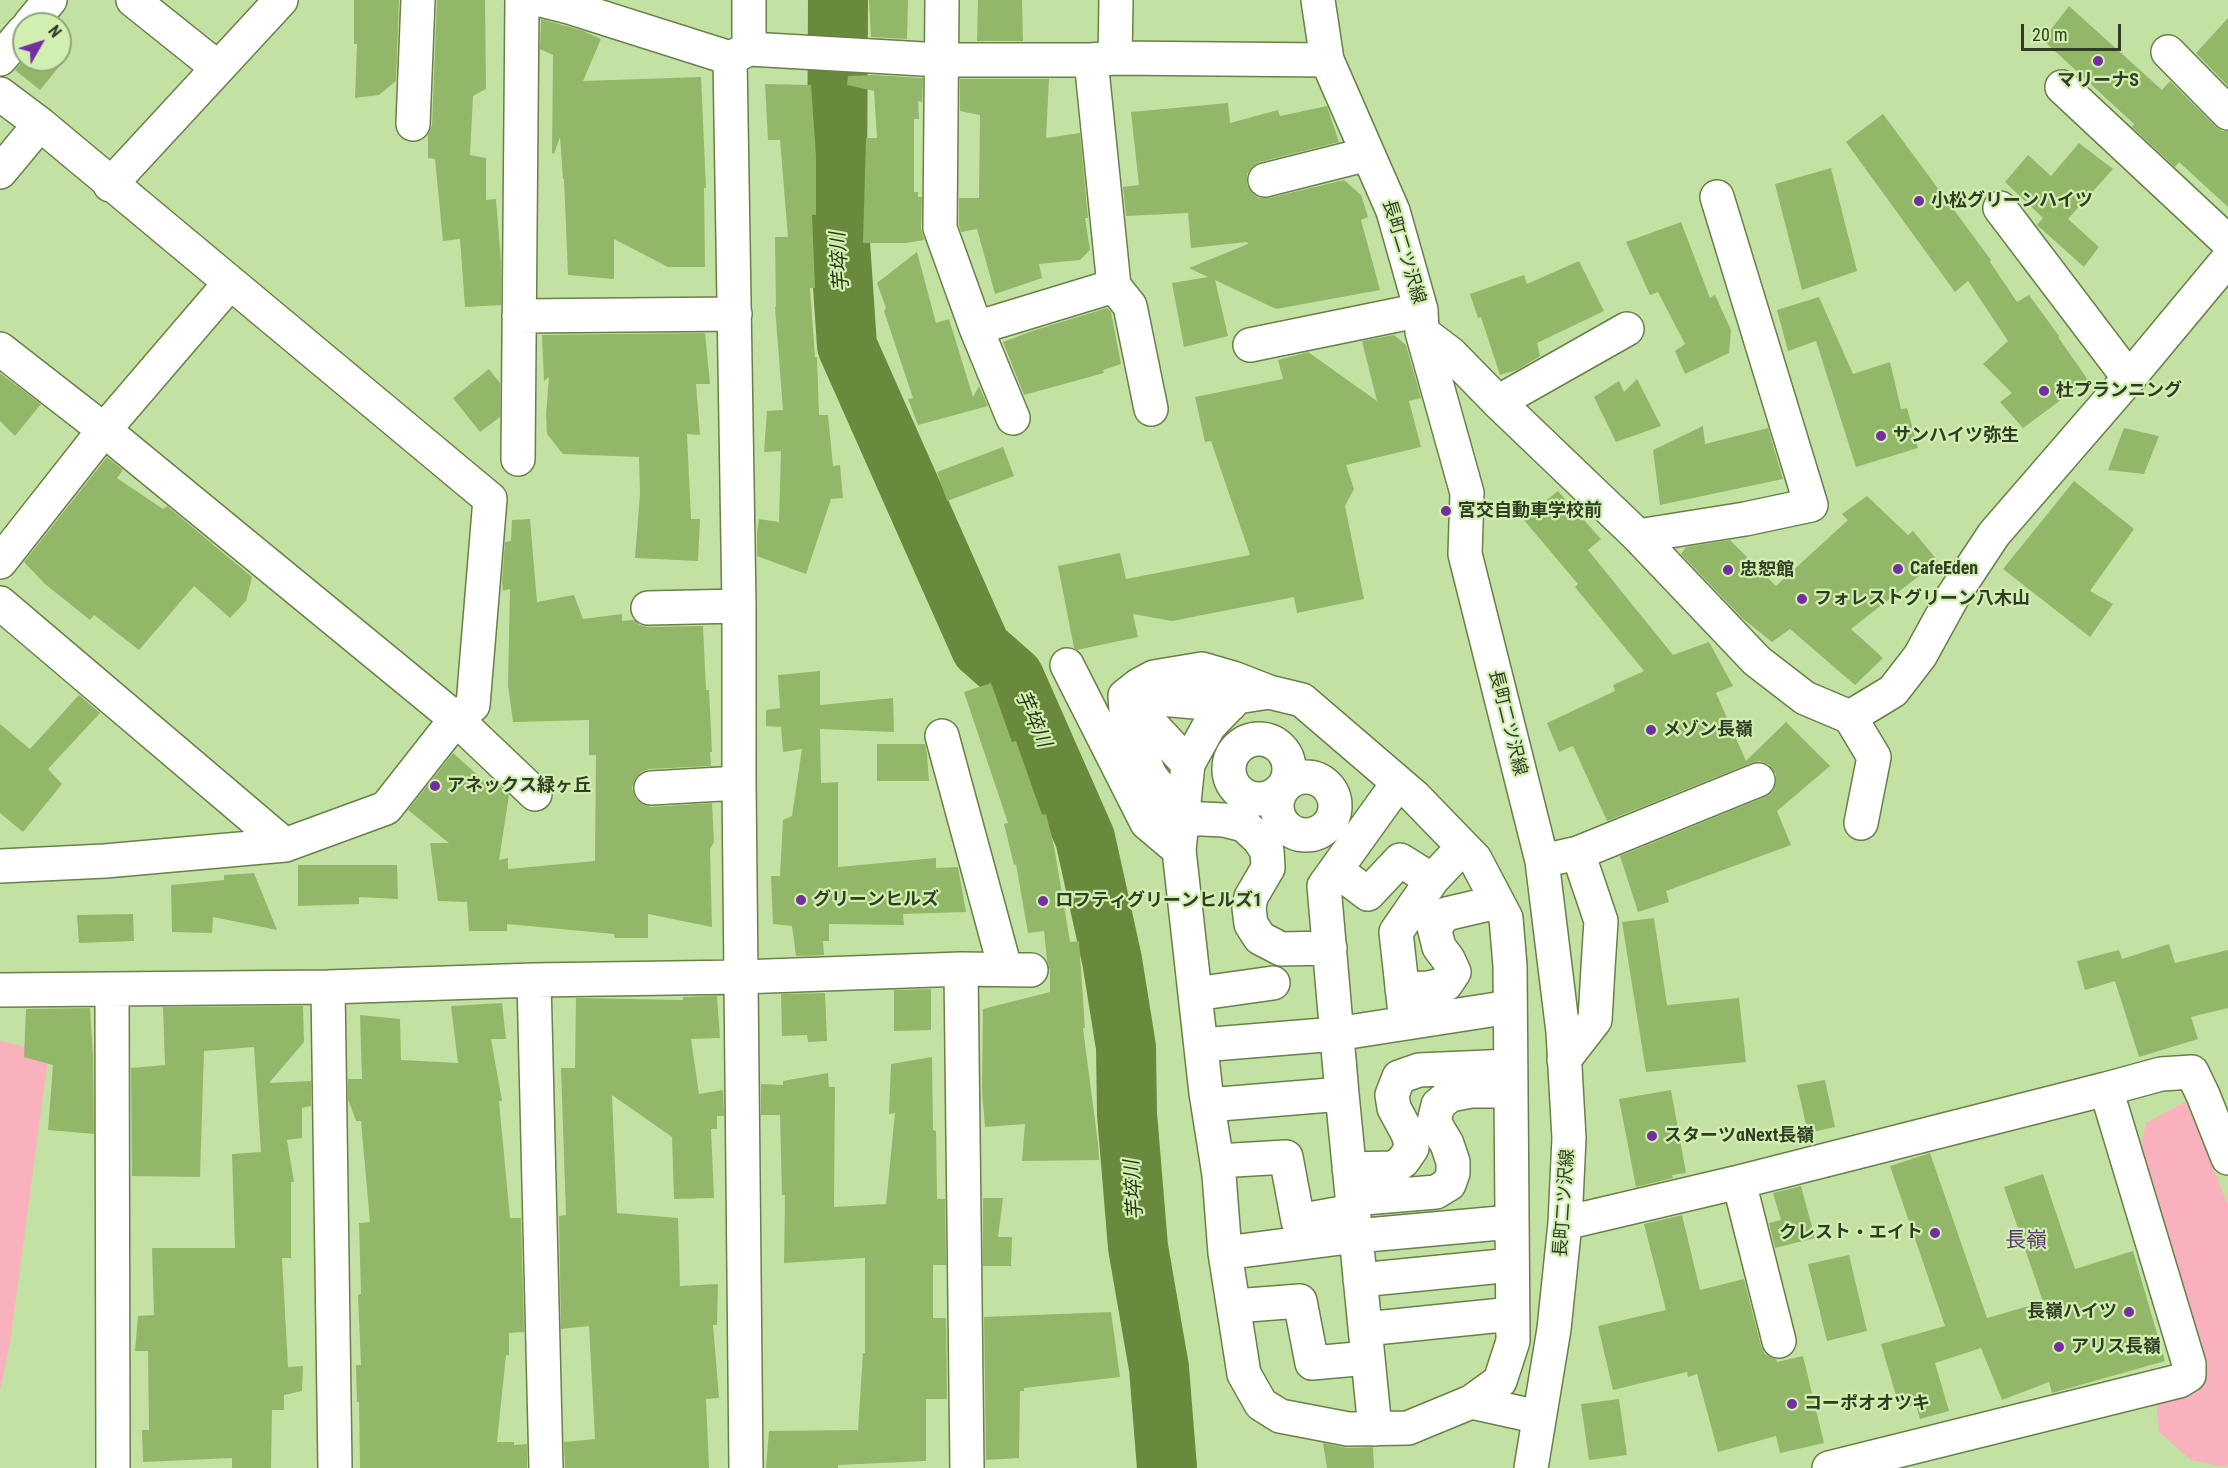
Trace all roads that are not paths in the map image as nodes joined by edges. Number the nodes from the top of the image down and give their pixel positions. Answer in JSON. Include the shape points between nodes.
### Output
{"nodes":[{"id":1,"x":50,"y":0,"type":"edge"},
{"id":2,"x":133,"y":0,"type":"edge"},
{"id":3,"x":281,"y":0,"type":"edge"},
{"id":4,"x":418,"y":0,"type":"edge"},
{"id":5,"x":522,"y":0,"type":"edge"},
{"id":6,"x":749,"y":0,"type":"edge"},
{"id":7,"x":942,"y":0,"type":"edge"},
{"id":8,"x":1116,"y":0,"type":"edge"},
{"id":9,"x":1318,"y":0,"type":"edge"},
{"id":10,"x":560,"y":2,"type":"edge"},
{"id":11,"x":40,"y":12,"type":"edge"},
{"id":12,"x":12,"y":45,"type":"edge"},
{"id":13,"x":2168,"y":52,"type":"dead end"},
{"id":14,"x":740,"y":53,"type":"junction"},
{"id":15,"x":0,"y":59,"type":"edge"},
{"id":16,"x":1103,"y":59,"type":"junction"},
{"id":17,"x":941,"y":60,"type":"junction"},
{"id":18,"x":1326,"y":60,"type":"junction"},
{"id":19,"x":218,"y":68,"type":"junction"},
{"id":20,"x":2062,"y":87,"type":"dead end"},
{"id":21,"x":0,"y":94,"type":"edge"},
{"id":22,"x":2228,"y":113,"type":"edge"},
{"id":23,"x":40,"y":124,"type":"junction"},
{"id":24,"x":413,"y":124,"type":"dead end"},
{"id":25,"x":1368,"y":154,"type":"junction"},
{"id":26,"x":0,"y":172,"type":"edge"},
{"id":27,"x":1265,"y":180,"type":"dead end"},
{"id":28,"x":110,"y":185,"type":"junction"},
{"id":29,"x":1717,"y":197,"type":"dead end"},
{"id":30,"x":2000,"y":208,"type":"dead end"},
{"id":31,"x":2228,"y":242,"type":"edge"},
{"id":32,"x":2228,"y":259,"type":"edge"},
{"id":33,"x":230,"y":283,"type":"junction"},
{"id":34,"x":1114,"y":286,"type":"junction"},
{"id":35,"x":735,"y":314,"type":"junction"},
{"id":36,"x":519,"y":316,"type":"junction"},
{"id":37,"x":1421,"y":321,"type":"junction"},
{"id":38,"x":976,"y":328,"type":"junction"},
{"id":39,"x":1627,"y":329,"type":"dead end"},
{"id":40,"x":1250,"y":345,"type":"dead end"},
{"id":41,"x":0,"y":349,"type":"edge"},
{"id":42,"x":2129,"y":378,"type":"junction"},
{"id":43,"x":1498,"y":402,"type":"junction"},
{"id":44,"x":1151,"y":409,"type":"dead end"},
{"id":45,"x":1013,"y":418,"type":"dead end"},
{"id":46,"x":104,"y":430,"type":"junction"},
{"id":47,"x":518,"y":459,"type":"dead end"},
{"id":48,"x":1638,"y":536,"type":"junction"},
{"id":49,"x":0,"y":562,"type":"edge"},
{"id":50,"x":0,"y":603,"type":"edge"},
{"id":51,"x":739,"y":606,"type":"junction"},
{"id":52,"x":648,"y":608,"type":"dead end"},
{"id":53,"x":1067,"y":665,"type":"dead end"},
{"id":54,"x":1269,"y":692,"type":"junction"},
{"id":55,"x":1125,"y":696,"type":"junction"},
{"id":56,"x":1230,"y":705,"type":"junction"},
{"id":57,"x":1850,"y":717,"type":"junction"},
{"id":58,"x":456,"y":719,"type":"junction"},
{"id":59,"x":1205,"y":733,"type":"junction"},
{"id":60,"x":942,"y":736,"type":"dead end"},
{"id":61,"x":1188,"y":764,"type":"junction"},
{"id":62,"x":1758,"y":780,"type":"dead end"},
{"id":63,"x":739,"y":783,"type":"junction"},
{"id":64,"x":1398,"y":783,"type":"junction"},
{"id":65,"x":651,"y":788,"type":"dead end"},
{"id":66,"x":535,"y":794,"type":"dead end"},
{"id":67,"x":1182,"y":818,"type":"junction"},
{"id":68,"x":1861,"y":824,"type":"dead end"},
{"id":69,"x":285,"y":845,"type":"junction"},
{"id":70,"x":1340,"y":846,"type":"junction"},
{"id":71,"x":1463,"y":847,"type":"junction"},
{"id":72,"x":1179,"y":850,"type":"junction"},
{"id":73,"x":1578,"y":853,"type":"junction"},
{"id":74,"x":1542,"y":861,"type":"junction"},
{"id":75,"x":0,"y":866,"type":"edge"},
{"id":76,"x":1432,"y":880,"type":"junction"},
{"id":77,"x":1497,"y":902,"type":"junction"},
{"id":78,"x":1329,"y":948,"type":"junction"},
{"id":79,"x":961,"y":969,"type":"junction"},
{"id":80,"x":741,"y":977,"type":"junction"},
{"id":81,"x":534,"y":980,"type":"junction"},
{"id":82,"x":1273,"y":983,"type":"dead end"},
{"id":83,"x":328,"y":987,"type":"junction"},
{"id":84,"x":1402,"y":989,"type":"junction"},
{"id":85,"x":0,"y":990,"type":"edge"},
{"id":86,"x":112,"y":990,"type":"junction"},
{"id":87,"x":1195,"y":994,"type":"junction"},
{"id":88,"x":1510,"y":1007,"type":"junction"},
{"id":89,"x":1406,"y":1023,"type":"junction"},
{"id":90,"x":1336,"y":1034,"type":"junction"},
{"id":91,"x":1201,"y":1045,"type":"junction"},
{"id":92,"x":1564,"y":1060,"type":"junction"},
{"id":93,"x":1510,"y":1078,"type":"junction"},
{"id":94,"x":2106,"y":1089,"type":"junction"},
{"id":95,"x":1342,"y":1094,"type":"junction"},
{"id":96,"x":1208,"y":1106,"type":"junction"},
{"id":97,"x":2228,"y":1158,"type":"edge"},
{"id":98,"x":1217,"y":1161,"type":"junction"},
{"id":99,"x":1739,"y":1182,"type":"junction"},
{"id":100,"x":1353,"y":1204,"type":"junction"},
{"id":101,"x":1511,"y":1222,"type":"junction"},
{"id":102,"x":1565,"y":1223,"type":"junction"},
{"id":103,"x":1225,"y":1253,"type":"junction"},
{"id":104,"x":1512,"y":1265,"type":"junction"},
{"id":105,"x":1360,"y":1280,"type":"junction"},
{"id":106,"x":1234,"y":1306,"type":"junction"},
{"id":107,"x":1432,"y":1309,"type":"junction"},
{"id":108,"x":1512,"y":1314,"type":"junction"},
{"id":109,"x":1779,"y":1341,"type":"dead end"},
{"id":110,"x":1367,"y":1343,"type":"junction"},
{"id":111,"x":1471,"y":1402,"type":"junction"},
{"id":112,"x":1539,"y":1417,"type":"junction"},
{"id":113,"x":1375,"y":1429,"type":"junction"},
{"id":114,"x":1920,"y":1457,"type":"edge"},
{"id":115,"x":113,"y":1468,"type":"edge"},
{"id":116,"x":335,"y":1468,"type":"edge"},
{"id":117,"x":546,"y":1468,"type":"edge"},
{"id":118,"x":746,"y":1468,"type":"edge"},
{"id":119,"x":967,"y":1468,"type":"edge"},
{"id":120,"x":1531,"y":1468,"type":"edge"},
{"id":121,"x":1829,"y":1468,"type":"edge"}],
"edges":[{"from":1,"to":11,"type":"street"},
{"from":2,"to":19,"type":"street"},
{"from":3,"to":19,"type":"street"},
{"from":4,"to":24,"type":"street"},
{"from":5,"to":36,"type":"street"},
{"from":6,"to":14,"type":"street"},
{"from":7,"to":17,"type":"street"},
{"from":8,"to":16,"type":"street"},
{"from":9,"to":18,"type":"street","name":"長町二ツ沢線"},
{"from":10,"to":14,"type":"street"},
{"from":12,"to":15,"type":"street"},
{"from":13,"to":22,"type":"street"},
{"from":14,"to":17,"type":"street"},
{"from":14,"to":35,"type":"street"},
{"from":16,"to":17,"type":"street"},
{"from":16,"to":18,"type":"street"},
{"from":16,"to":34,"type":"street"},
{"from":17,"to":38,"type":"street","via":[[940,228]]},
{"from":18,"to":25,"type":"street","name":"長町二ツ沢線"},
{"from":19,"to":28,"type":"street"},
{"from":20,"to":31,"type":"street"},
{"from":21,"to":23,"type":"street"},
{"from":23,"to":26,"type":"street"},
{"from":23,"to":28,"type":"street"},
{"from":25,"to":27,"type":"street"},
{"from":25,"to":37,"type":"street","name":"長町二ツ沢線","via":[[1393,211]]},
{"from":28,"to":33,"type":"street"},
{"from":29,"to":48,"type":"street","via":[[1811,505]]},
{"from":30,"to":42,"type":"street"},
{"from":32,"to":42,"type":"street"},
{"from":33,"to":46,"type":"street"},
{"from":33,"to":58,"type":"street","via":[[490,499],[473,705]]},
{"from":34,"to":38,"type":"street"},
{"from":34,"to":44,"type":"street","via":[[1130,306]]},
{"from":35,"to":36,"type":"street"},
{"from":35,"to":51,"type":"street"},
{"from":36,"to":47,"type":"street"},
{"from":37,"to":40,"type":"street"},
{"from":37,"to":43,"type":"street"},
{"from":37,"to":74,"type":"street","name":"長町二ツ沢線","via":[[1467,493],[1465,554]]},
{"from":38,"to":45,"type":"street"},
{"from":39,"to":43,"type":"street"},
{"from":41,"to":46,"type":"street"},
{"from":42,"to":57,"type":"street","via":[[1994,534],[1920,656],[1893,691]]},
{"from":43,"to":48,"type":"street"},
{"from":46,"to":49,"type":"street"},
{"from":46,"to":58,"type":"street"},
{"from":48,"to":57,"type":"street","via":[[1757,661],[1805,698]]},
{"from":50,"to":69,"type":"street"},
{"from":51,"to":52,"type":"street"},
{"from":51,"to":63,"type":"street"},
{"from":53,"to":72,"type":"street","via":[[1147,823]]},
{"from":54,"to":55,"type":"street","via":[[1202,669],[1154,677]]},
{"from":54,"to":56,"type":"street","via":[[1237,697]]},
{"from":54,"to":64,"type":"street","via":[[1302,700]]},
{"from":55,"to":56,"type":"street"},
{"from":55,"to":61,"type":"street"},
{"from":55,"to":67,"type":"street","via":[[1127,725],[1137,749],[1150,775]]},
{"from":56,"to":59,"type":"street"},
{"from":57,"to":68,"type":"street","via":[[1874,757]]},
{"from":58,"to":66,"type":"street"},
{"from":58,"to":69,"type":"street","via":[[386,808]]},
{"from":59,"to":61,"type":"street"},
{"from":59,"to":70,"type":"street","via":[[1234,751],[1228,771],[1236,790],[1254,800],[1275,795],[1282,788],[1277,808],[1284,827],[1303,836],[1323,831]]},
{"from":60,"to":79,"type":"street","via":[[1018,969]]},
{"from":61,"to":67,"type":"street"},
{"from":62,"to":73,"type":"street"},
{"from":63,"to":65,"type":"street"},
{"from":63,"to":80,"type":"street"},
{"from":64,"to":70,"type":"street"},
{"from":64,"to":71,"type":"street"},
{"from":67,"to":72,"type":"street"},
{"from":67,"to":78,"type":"street","via":[[1244,825],[1267,851],[1268,868],[1249,908],[1251,924],[1260,938],[1281,949]]},
{"from":69,"to":75,"type":"street"},
{"from":70,"to":76,"type":"street","via":[[1368,894],[1400,860]]},
{"from":70,"to":78,"type":"street","via":[[1324,886]]},
{"from":71,"to":76,"type":"street"},
{"from":71,"to":77,"type":"street","via":[[1475,860]]},
{"from":72,"to":87,"type":"street"},
{"from":73,"to":74,"type":"street"},
{"from":73,"to":92,"type":"street","via":[[1601,921],[1598,979],[1595,1020]]},
{"from":74,"to":92,"type":"street","name":"長町二ツ沢線"},
{"from":76,"to":84,"type":"street","via":[[1396,932]]},
{"from":77,"to":84,"type":"street","via":[[1446,914],[1434,927],[1439,947],[1454,972],[1446,984]]},
{"from":77,"to":88,"type":"street","via":[[1506,918]]},
{"from":78,"to":90,"type":"street"},
{"from":79,"to":80,"type":"street"},
{"from":79,"to":119,"type":"street"},
{"from":80,"to":81,"type":"street"},
{"from":80,"to":118,"type":"street"},
{"from":81,"to":83,"type":"street"},
{"from":81,"to":117,"type":"street"},
{"from":82,"to":87,"type":"street"},
{"from":83,"to":86,"type":"street"},
{"from":83,"to":116,"type":"street"},
{"from":84,"to":89,"type":"street"},
{"from":85,"to":86,"type":"street"},
{"from":86,"to":115,"type":"street"},
{"from":87,"to":91,"type":"street"},
{"from":88,"to":89,"type":"street"},
{"from":88,"to":93,"type":"street"},
{"from":89,"to":90,"type":"street"},
{"from":90,"to":91,"type":"street"},
{"from":90,"to":95,"type":"street"},
{"from":91,"to":96,"type":"street"},
{"from":92,"to":102,"type":"street","name":"長町二ツ沢線","via":[[1569,1138]]},
{"from":93,"to":100,"type":"street","via":[[1450,1095],[1438,1105],[1434,1122],[1453,1162],[1449,1184],[1436,1192]]},
{"from":93,"to":100,"type":"street","via":[[1419,1070],[1399,1077],[1392,1095],[1394,1108],[1412,1148],[1403,1161]]},
{"from":93,"to":101,"type":"street"},
{"from":94,"to":97,"type":"street","via":[[2161,1074],[2192,1072]]},
{"from":94,"to":99,"type":"street"},
{"from":94,"to":114,"type":"street","via":[[2189,1364],[2189,1375]]},
{"from":95,"to":96,"type":"street","via":[[1291,1112]]},
{"from":95,"to":100,"type":"street"},
{"from":96,"to":98,"type":"street"},
{"from":98,"to":100,"type":"street","via":[[1286,1156],[1298,1221]]},
{"from":98,"to":103,"type":"street"},
{"from":99,"to":102,"type":"street"},
{"from":99,"to":109,"type":"street"},
{"from":100,"to":101,"type":"street"},
{"from":100,"to":103,"type":"street","via":[[1303,1254]]},
{"from":100,"to":105,"type":"street"},
{"from":101,"to":104,"type":"street"},
{"from":102,"to":112,"type":"street","name":"長町二ツ沢線","via":[[1554,1329]]},
{"from":103,"to":106,"type":"street"},
{"from":104,"to":107,"type":"street"},
{"from":104,"to":108,"type":"street"},
{"from":105,"to":107,"type":"street"},
{"from":105,"to":110,"type":"street"},
{"from":106,"to":110,"type":"street","via":[[1300,1301],[1312,1363]]},
{"from":106,"to":113,"type":"street","via":[[1244,1374],[1261,1404],[1280,1416],[1348,1429]]},
{"from":107,"to":108,"type":"street"},
{"from":107,"to":110,"type":"street"},
{"from":108,"to":111,"type":"street","via":[[1513,1341],[1500,1381]]},
{"from":110,"to":113,"type":"street"},
{"from":111,"to":112,"type":"street"},
{"from":111,"to":113,"type":"street","via":[[1408,1428]]},
{"from":112,"to":120,"type":"street","name":"長町二ツ沢線"},
{"from":114,"to":121,"type":"street"}]}
